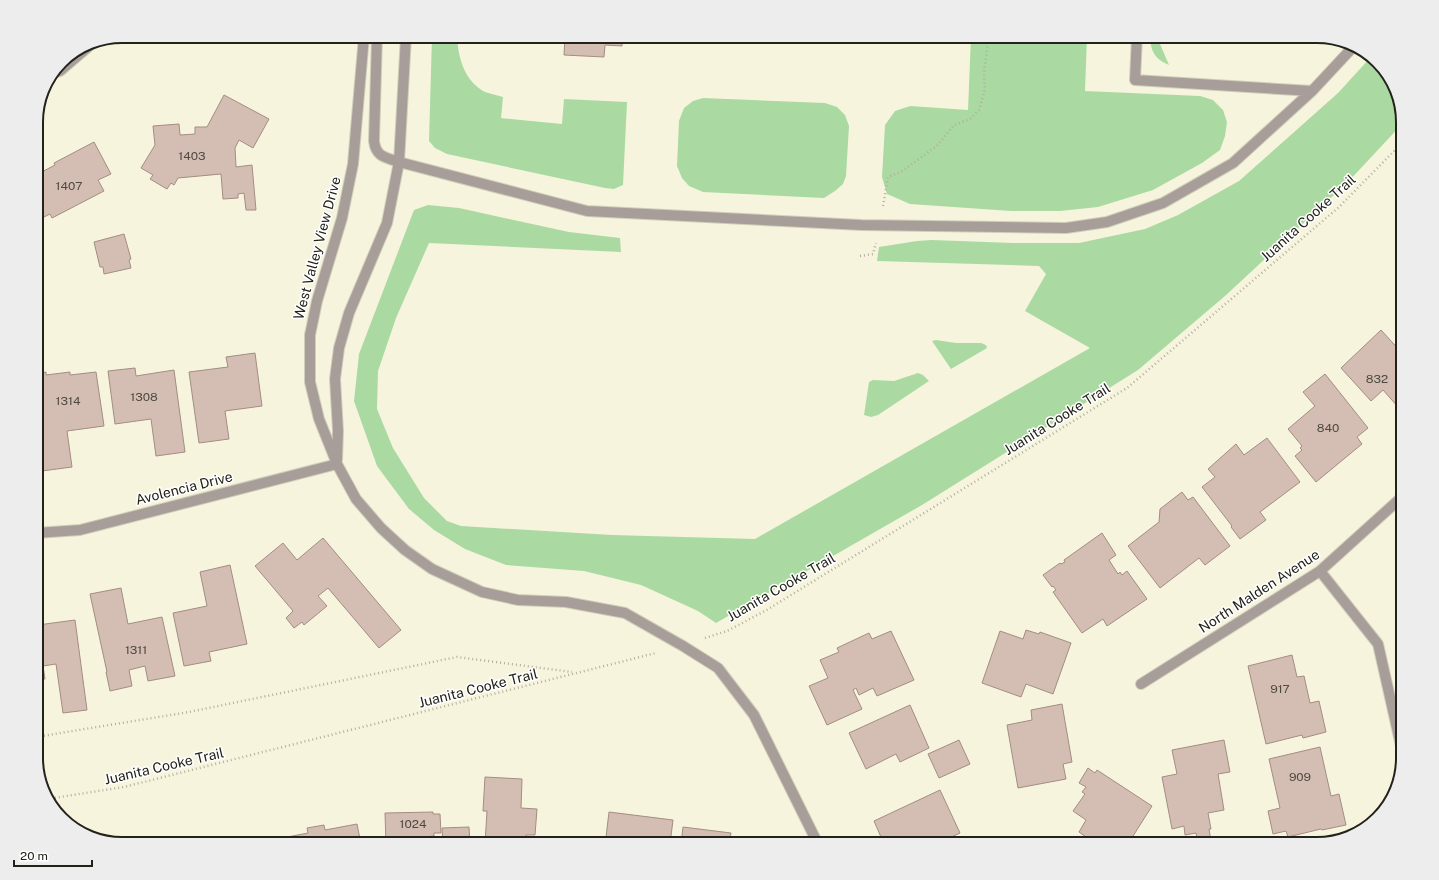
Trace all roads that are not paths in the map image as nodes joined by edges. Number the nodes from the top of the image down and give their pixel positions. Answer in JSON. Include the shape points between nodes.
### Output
{"nodes":[{"id":1,"x":363,"y":43,"type":"edge"},
{"id":2,"x":377,"y":43,"type":"edge"},
{"id":3,"x":406,"y":43,"type":"edge"},
{"id":4,"x":1137,"y":43,"type":"edge"},
{"id":5,"x":1350,"y":51,"type":"edge"},
{"id":6,"x":1312,"y":90,"type":"junction"},
{"id":7,"x":399,"y":162,"type":"junction"},
{"id":8,"x":336,"y":464,"type":"junction"},
{"id":9,"x":1396,"y":502,"type":"edge"},
{"id":10,"x":43,"y":533,"type":"edge"},
{"id":11,"x":1320,"y":571,"type":"junction"},
{"id":12,"x":1141,"y":684,"type":"dead end"},
{"id":13,"x":1396,"y":724,"type":"edge"},
{"id":14,"x":815,"y":837,"type":"edge"}],
"edges":[{"from":1,"to":8,"type":"street","name":"West Valley View Drive","via":[[353,164],[342,218],[317,301],[310,335],[310,382],[319,418]]},
{"from":2,"to":7,"type":"street","via":[[375,148],[379,154]]},
{"from":3,"to":7,"type":"street"},
{"from":4,"to":6,"type":"street","via":[[1135,80]]},
{"from":5,"to":6,"type":"street"},
{"from":6,"to":7,"type":"street","via":[[1233,163],[1163,203],[1108,222],[1066,228],[879,225],[587,212]]},
{"from":7,"to":8,"type":"street","via":[[387,223],[349,314],[340,348],[334,379],[338,431]]},
{"from":8,"to":10,"type":"street","name":"Avolencia Drive","via":[[80,530]]},
{"from":8,"to":14,"type":"street","name":"West Valley View Drive","via":[[356,499],[381,528],[405,550],[432,569],[482,592],[518,600],[566,602],[625,613],[718,668],[754,715]]},
{"from":9,"to":11,"type":"street","name":"North Malden Avenue"},
{"from":11,"to":12,"type":"street","name":"North Malden Avenue"},
{"from":11,"to":13,"type":"street","via":[[1378,644]]}]}
